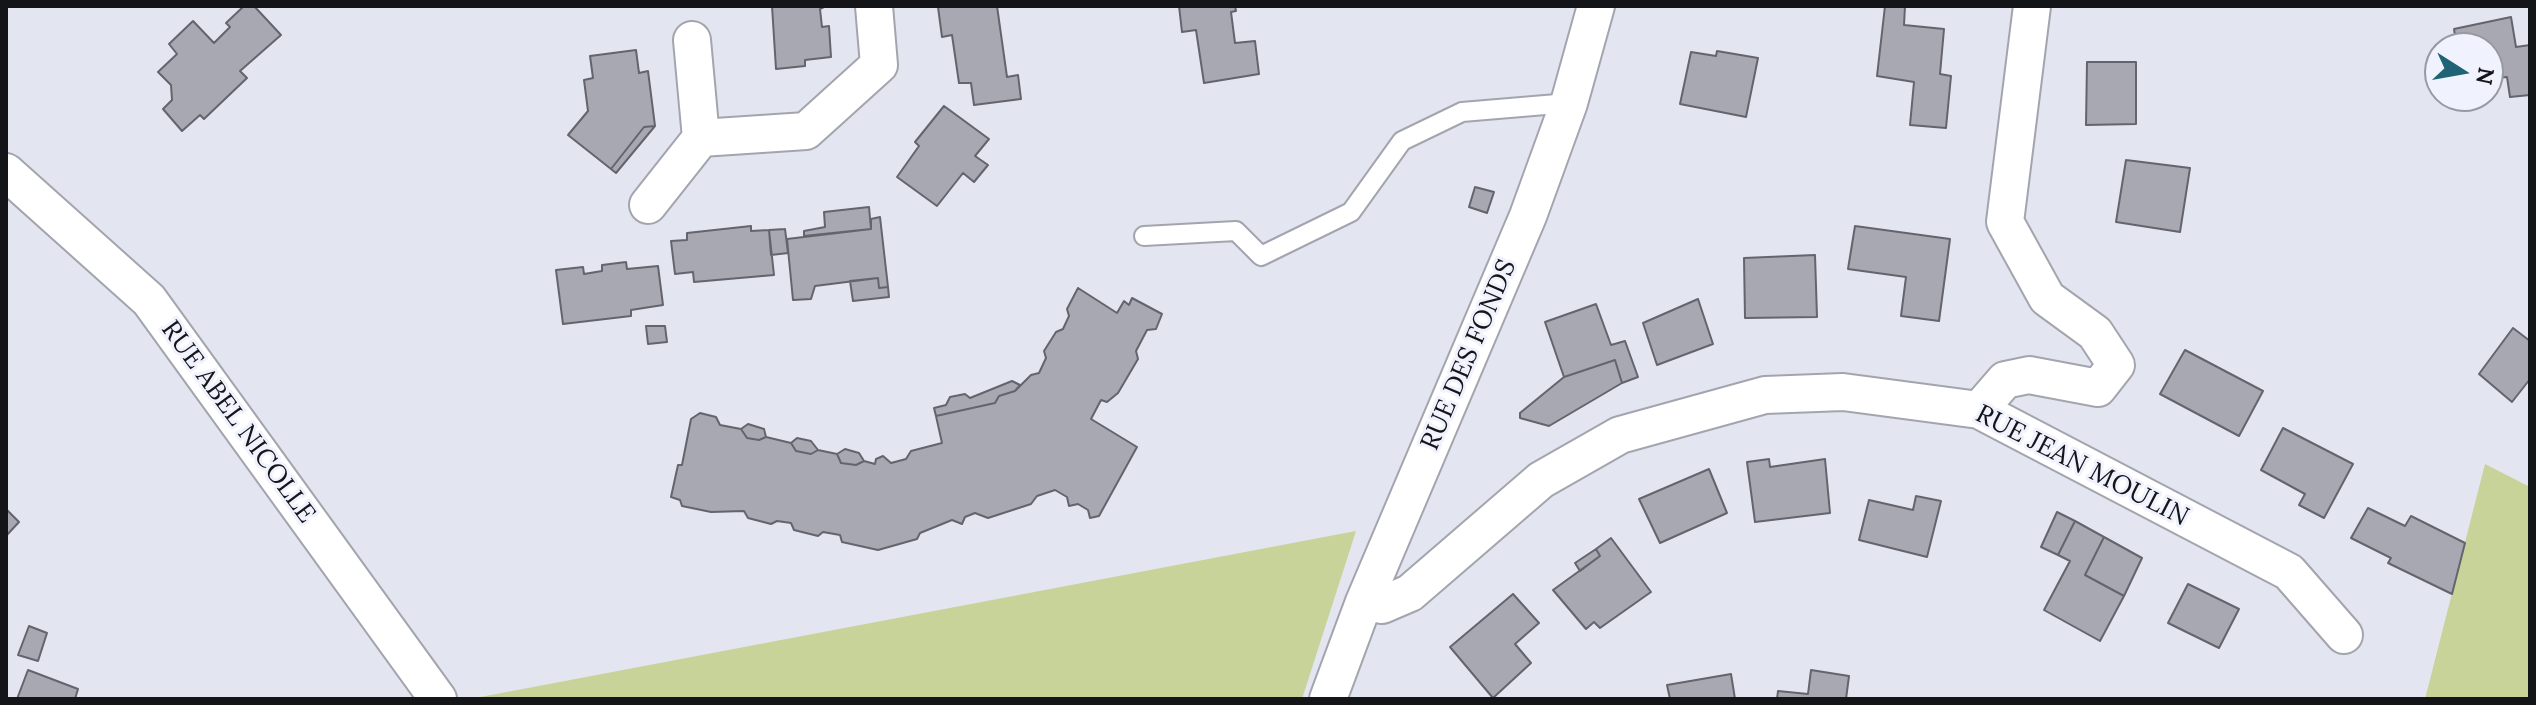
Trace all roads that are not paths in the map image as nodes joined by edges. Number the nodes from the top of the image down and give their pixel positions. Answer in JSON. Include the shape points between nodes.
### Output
{"nodes":[{"id":1,"x":874,"y":6,"type":"edge"},
{"id":2,"x":1596,"y":6,"type":"edge"},
{"id":3,"x":2032,"y":6,"type":"edge"},
{"id":4,"x":692,"y":40,"type":"dead end"},
{"id":5,"x":1569,"y":103,"type":"junction"},
{"id":6,"x":701,"y":138,"type":"junction"},
{"id":7,"x":6,"y":172,"type":"edge"},
{"id":8,"x":648,"y":205,"type":"dead end"},
{"id":9,"x":1144,"y":236,"type":"dead end"},
{"id":10,"x":1979,"y":410,"type":"junction"},
{"id":11,"x":1364,"y":602,"type":"junction"},
{"id":12,"x":2344,"y":635,"type":"dead end"},
{"id":13,"x":438,"y":699,"type":"edge"},
{"id":14,"x":1328,"y":699,"type":"edge"}],
"edges":[{"from":1,"to":6,"type":"street","via":[[879,65],[806,131]]},
{"from":2,"to":5,"type":"street","name":"RUE DES FONDS"},
{"from":3,"to":10,"type":"street","via":[[2005,222],[2047,298],[2095,333],[2116,365],[2098,388],[2029,375],[2005,380]]},
{"from":4,"to":6,"type":"street"},
{"from":5,"to":9,"type":"lane","via":[[1462,112],[1402,141],[1351,212],[1261,256],[1236,231]]},
{"from":5,"to":11,"type":"street","name":"RUE DES FONDS","via":[[1528,216]]},
{"from":6,"to":8,"type":"street"},
{"from":7,"to":13,"type":"street","name":"RUE ABEL NICOLLE","via":[[149,300]]},
{"from":10,"to":11,"type":"street","name":"RUE JEAN MOULIN","via":[[1843,392],[1765,395],[1620,435],[1541,480],[1410,593],[1382,605]]},
{"from":10,"to":12,"type":"street","name":"RUE JEAN MOULIN","via":[[2289,572]]},
{"from":11,"to":14,"type":"street","name":"RUE DES FONDS"}]}
